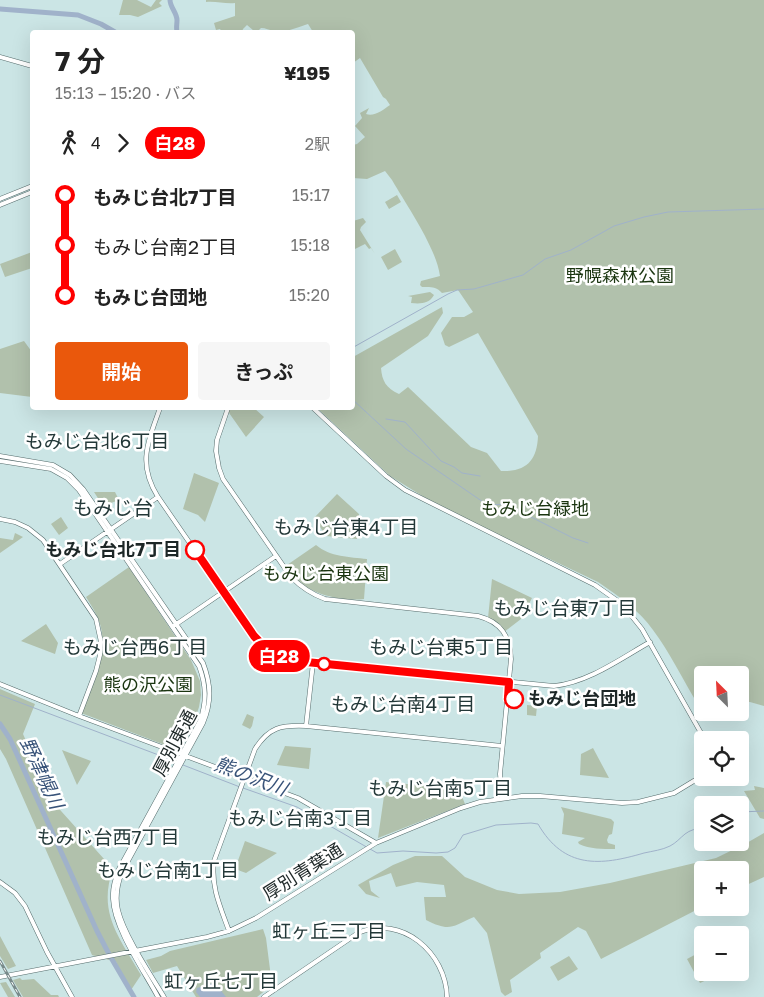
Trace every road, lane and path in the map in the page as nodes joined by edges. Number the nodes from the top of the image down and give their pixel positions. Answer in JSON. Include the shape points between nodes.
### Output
{"nodes":[{"id":1,"x":0,"y":56,"type":"edge"},
{"id":2,"x":30,"y":65,"type":"edge"},
{"id":3,"x":30,"y":187,"type":"edge"},
{"id":4,"x":30,"y":193,"type":"edge"},
{"id":5,"x":0,"y":199,"type":"edge"},
{"id":6,"x":0,"y":205,"type":"edge"},
{"id":7,"x":159,"y":410,"type":"edge"},
{"id":8,"x":227,"y":410,"type":"edge"},
{"id":9,"x":315,"y":410,"type":"edge"},
{"id":10,"x":0,"y":456,"type":"edge"},
{"id":11,"x":0,"y":461,"type":"edge"},
{"id":12,"x":158,"y":497,"type":"junction"},
{"id":13,"x":0,"y":520,"type":"edge"},
{"id":14,"x":110,"y":530,"type":"junction"},
{"id":15,"x":276,"y":556,"type":"junction"},
{"id":16,"x":60,"y":564,"type":"junction"},
{"id":17,"x":224,"y":592,"type":"junction"},
{"id":18,"x":175,"y":625,"type":"junction"},
{"id":19,"x":650,"y":642,"type":"junction"},
{"id":20,"x":313,"y":662,"type":"junction"},
{"id":21,"x":509,"y":682,"type":"junction"},
{"id":22,"x":0,"y":684,"type":"edge"},
{"id":23,"x":79,"y":716,"type":"junction"},
{"id":24,"x":306,"y":726,"type":"junction"},
{"id":25,"x":700,"y":731,"type":"edge"},
{"id":26,"x":502,"y":746,"type":"junction"},
{"id":27,"x":182,"y":757,"type":"junction"},
{"id":28,"x":244,"y":780,"type":"junction"},
{"id":29,"x":694,"y":781,"type":"edge"},
{"id":30,"x":502,"y":798,"type":"junction"},
{"id":31,"x":375,"y":844,"type":"junction"},
{"id":32,"x":0,"y":882,"type":"edge"},
{"id":33,"x":229,"y":931,"type":"junction"},
{"id":34,"x":135,"y":951,"type":"junction"},
{"id":35,"x":54,"y":966,"type":"junction"},
{"id":36,"x":0,"y":977,"type":"edge"},
{"id":37,"x":72,"y":997,"type":"edge"},
{"id":38,"x":158,"y":997,"type":"edge"},
{"id":39,"x":164,"y":997,"type":"edge"},
{"id":40,"x":264,"y":997,"type":"edge"},
{"id":41,"x":447,"y":997,"type":"edge"}],
"edges":[{"from":1,"to":2,"type":"street"},
{"from":3,"to":5,"type":"street"},
{"from":4,"to":6,"type":"street"},
{"from":7,"to":12,"type":"street","via":[[147,444],[146,463]]},
{"from":8,"to":15,"type":"street","via":[[217,440],[219,468]]},
{"from":9,"to":19,"type":"street","via":[[405,490],[610,594],[632,615]]},
{"from":10,"to":14,"type":"street","name":"厚別東通","via":[[53,465],[70,475]]},
{"from":11,"to":14,"type":"street","name":"厚別東通","via":[[51,469],[67,478]]},
{"from":12,"to":14,"type":"street"},
{"from":12,"to":17,"type":"street"},
{"from":13,"to":16,"type":"street","via":[[15,522],[36,534]]},
{"from":14,"to":16,"type":"street"},
{"from":14,"to":18,"type":"street","name":"厚別東通"},
{"from":15,"to":17,"type":"street"},
{"from":15,"to":21,"type":"street","via":[[300,585],[325,599],[488,618],[504,632],[510,646]]},
{"from":16,"to":23,"type":"street","via":[[92,611],[100,633],[96,671]]},
{"from":17,"to":18,"type":"street"},
{"from":17,"to":20,"type":"street","via":[[264,647],[284,658]]},
{"from":18,"to":27,"type":"street","name":"厚別東通","via":[[203,663],[210,692],[206,717]]},
{"from":19,"to":21,"type":"street","via":[[573,683],[554,686]]},
{"from":19,"to":25,"type":"street"},
{"from":20,"to":21,"type":"street"},
{"from":20,"to":24,"type":"street"},
{"from":21,"to":26,"type":"street"},
{"from":22,"to":23,"type":"street"},
{"from":23,"to":27,"type":"street"},
{"from":24,"to":26,"type":"street"},
{"from":24,"to":28,"type":"street","via":[[280,727],[265,736],[255,749]]},
{"from":26,"to":30,"type":"street"},
{"from":27,"to":28,"type":"street"},
{"from":27,"to":34,"type":"street","name":"厚別東通","via":[[118,881],[118,912]]},
{"from":28,"to":31,"type":"street","via":[[298,798]]},
{"from":28,"to":33,"type":"street","via":[[214,861],[212,877]]},
{"from":29,"to":30,"type":"street","name":"厚別青葉通","via":[[674,792],[638,802],[537,796]]},
{"from":30,"to":31,"type":"street","name":"厚別青葉通","via":[[461,808]]},
{"from":31,"to":33,"type":"street","name":"厚別青葉通","via":[[256,918]]},
{"from":32,"to":35,"type":"street","via":[[26,906]]},
{"from":33,"to":34,"type":"street","name":"厚別青葉通"},
{"from":34,"to":35,"type":"street","name":"厚別青葉通"},
{"from":34,"to":38,"type":"street","name":"厚別東通"},
{"from":34,"to":39,"type":"street","name":"厚別東通"},
{"from":35,"to":36,"type":"street","name":"厚別青葉通"},
{"from":35,"to":37,"type":"street"},
{"from":40,"to":41,"type":"street","via":[[358,933],[377,928],[403,933],[428,950],[444,975]]}]}
